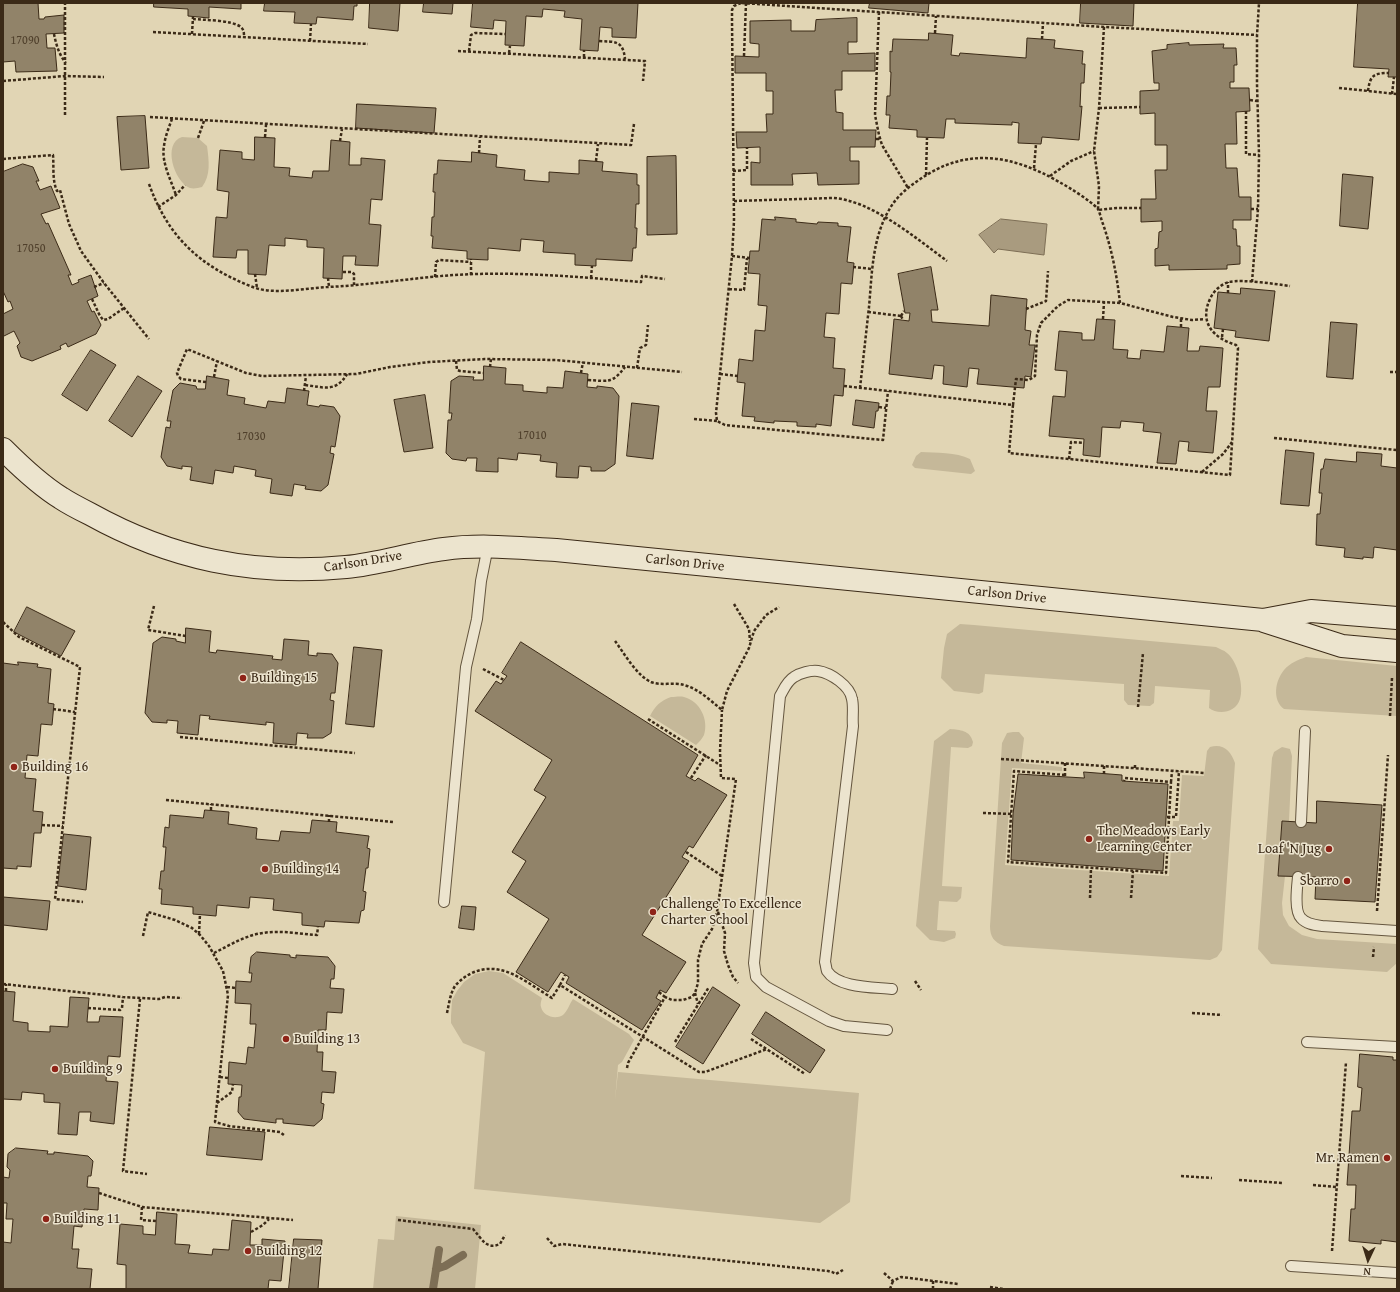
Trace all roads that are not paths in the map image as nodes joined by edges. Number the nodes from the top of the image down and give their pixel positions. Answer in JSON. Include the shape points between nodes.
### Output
{"nodes":[{"id":1,"x":3,"y":449,"type":"edge"},
{"id":2,"x":488,"y":546,"type":"junction"},
{"id":3,"x":1397,"y":618,"type":"edge"},
{"id":4,"x":1263,"y":620,"type":"junction"},
{"id":5,"x":1397,"y":651,"type":"edge"},
{"id":6,"x":1305,"y":731,"type":"dead end"},
{"id":7,"x":1301,"y":822,"type":"dead end"},
{"id":8,"x":1298,"y":877,"type":"dead end"},
{"id":9,"x":444,"y":902,"type":"dead end"},
{"id":10,"x":1397,"y":931,"type":"edge"},
{"id":11,"x":892,"y":989,"type":"dead end"},
{"id":12,"x":887,"y":1030,"type":"dead end"},
{"id":13,"x":1307,"y":1042,"type":"dead end"},
{"id":14,"x":1397,"y":1048,"type":"edge"},
{"id":15,"x":1291,"y":1266,"type":"dead end"},
{"id":16,"x":1397,"y":1273,"type":"edge"}],
"edges":[{"from":1,"to":2,"type":"street","name":"Carlson Drive","via":[[22,468],[60,498],[118,529],[184,555],[220,563],[301,570],[347,567],[444,549]]},
{"from":2,"to":4,"type":"street","name":"Carlson Drive","via":[[556,550]]},
{"from":2,"to":9,"type":"lane","via":[[477,619],[466,667]]},
{"from":3,"to":4,"type":"street","name":"Carlson Drive","via":[[1311,611]]},
{"from":4,"to":5,"type":"street","via":[[1342,646]]},
{"from":6,"to":7,"type":"lane"},
{"from":8,"to":10,"type":"lane","via":[[1297,912],[1301,919],[1310,924]]},
{"from":11,"to":12,"type":"lane","via":[[847,984],[826,970],[853,726],[852,698],[844,684],[830,676],[818,671],[804,673],[793,677],[780,696],[754,963],[756,977],[766,987],[829,1021],[844,1026]]},
{"from":13,"to":14,"type":"lane"},
{"from":15,"to":16,"type":"lane"}]}
